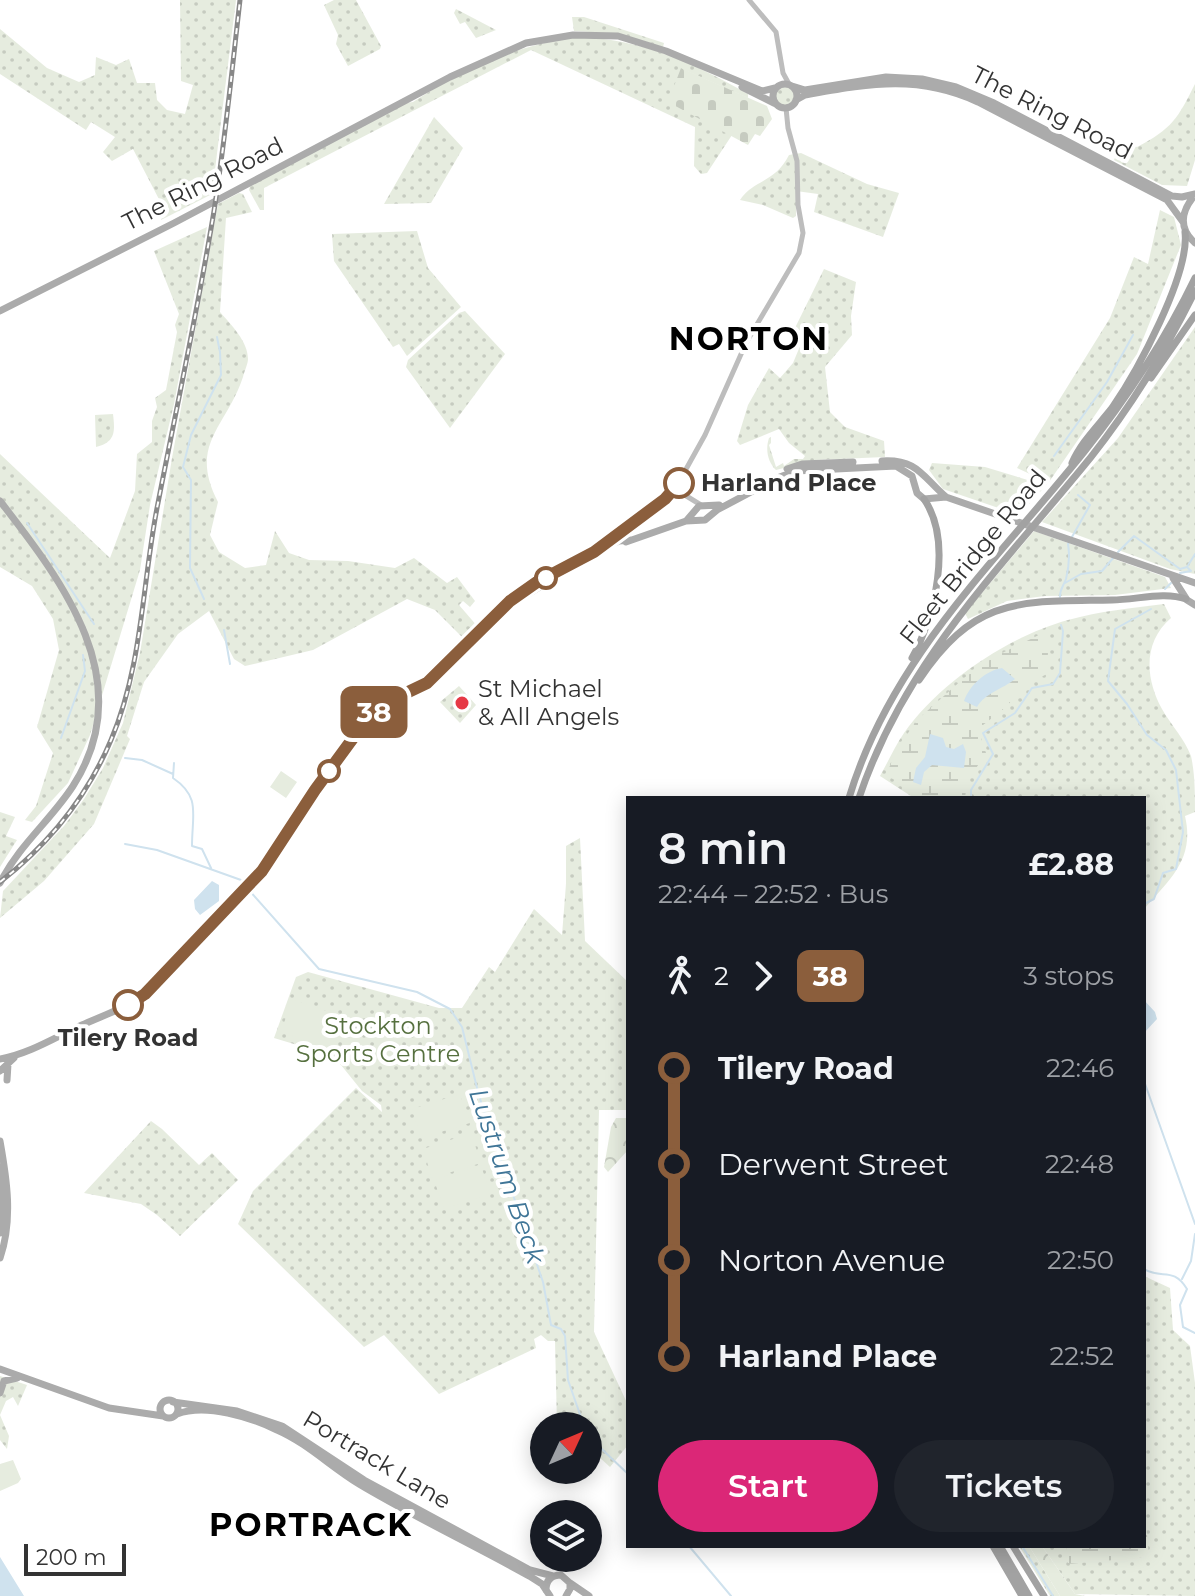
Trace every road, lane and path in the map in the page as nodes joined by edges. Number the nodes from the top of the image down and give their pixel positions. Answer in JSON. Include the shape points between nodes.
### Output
{"nodes":[{"id":1,"x":749,"y":0,"type":"edge"},
{"id":2,"x":783,"y":73,"type":"junction"},
{"id":3,"x":731,"y":79,"type":"junction"},
{"id":4,"x":790,"y":85,"type":"junction"},
{"id":5,"x":776,"y":87,"type":"junction"},
{"id":6,"x":796,"y":100,"type":"junction"},
{"id":7,"x":775,"y":103,"type":"junction"},
{"id":8,"x":786,"y":108,"type":"junction"},
{"id":9,"x":1195,"y":194,"type":"edge"},
{"id":10,"x":1183,"y":222,"type":"junction"},
{"id":11,"x":1185,"y":232,"type":"junction"},
{"id":12,"x":1195,"y":243,"type":"edge"},
{"id":13,"x":1195,"y":278,"type":"edge"},
{"id":14,"x":1195,"y":291,"type":"edge"},
{"id":15,"x":0,"y":311,"type":"edge"},
{"id":16,"x":1195,"y":315,"type":"edge"},
{"id":17,"x":1113,"y":427,"type":"junction"},
{"id":18,"x":1067,"y":472,"type":"junction"},
{"id":19,"x":929,"y":480,"type":"junction"},
{"id":20,"x":936,"y":486,"type":"junction"},
{"id":21,"x":917,"y":487,"type":"junction"},
{"id":22,"x":675,"y":489,"type":"junction"},
{"id":23,"x":946,"y":497,"type":"junction"},
{"id":24,"x":927,"y":499,"type":"junction"},
{"id":25,"x":0,"y":501,"type":"edge"},
{"id":26,"x":697,"y":511,"type":"junction"},
{"id":27,"x":711,"y":514,"type":"junction"},
{"id":28,"x":630,"y":540,"type":"junction"},
{"id":29,"x":594,"y":552,"type":"junction"},
{"id":30,"x":1168,"y":574,"type":"junction"},
{"id":31,"x":1195,"y":583,"type":"edge"},
{"id":32,"x":1185,"y":596,"type":"junction"},
{"id":33,"x":1195,"y":605,"type":"edge"},
{"id":34,"x":502,"y":610,"type":"junction"},
{"id":35,"x":889,"y":702,"type":"junction"},
{"id":36,"x":899,"y":705,"type":"junction"},
{"id":37,"x":850,"y":796,"type":"edge"},
{"id":38,"x":860,"y":796,"type":"edge"},
{"id":39,"x":0,"y":883,"type":"edge"},
{"id":40,"x":19,"y":1054,"type":"junction"},
{"id":41,"x":0,"y":1059,"type":"edge"},
{"id":42,"x":9,"y":1062,"type":"junction"},
{"id":43,"x":0,"y":1071,"type":"edge"},
{"id":44,"x":7,"y":1080,"type":"dead end"},
{"id":45,"x":0,"y":1141,"type":"edge"},
{"id":46,"x":0,"y":1167,"type":"edge"},
{"id":47,"x":0,"y":1233,"type":"edge"},
{"id":48,"x":0,"y":1258,"type":"edge"},
{"id":49,"x":0,"y":1371,"type":"edge"},
{"id":50,"x":24,"y":1379,"type":"junction"},
{"id":51,"x":4,"y":1381,"type":"junction"},
{"id":52,"x":0,"y":1393,"type":"edge"},
{"id":53,"x":173,"y":1402,"type":"junction"},
{"id":54,"x":162,"y":1403,"type":"junction"},
{"id":55,"x":125,"y":1411,"type":"junction"},
{"id":56,"x":177,"y":1414,"type":"junction"},
{"id":57,"x":163,"y":1416,"type":"junction"},
{"id":58,"x":994,"y":1548,"type":"edge"},
{"id":59,"x":1010,"y":1553,"type":"edge"},
{"id":60,"x":553,"y":1576,"type":"junction"},
{"id":61,"x":570,"y":1583,"type":"junction"},
{"id":62,"x":548,"y":1593,"type":"edge"},
{"id":63,"x":566,"y":1596,"type":"edge"},
{"id":64,"x":589,"y":1596,"type":"edge"},
{"id":65,"x":1022,"y":1596,"type":"edge"},
{"id":66,"x":1032,"y":1596,"type":"edge"},
{"id":67,"x":1044,"y":1596,"type":"edge"}],
"edges":[{"from":1,"to":2,"type":"main road","via":[[776,32]]},
{"from":2,"to":4,"type":"main road"},
{"from":2,"to":5,"type":"main road"},
{"from":3,"to":5,"type":"main road","via":[[762,91]]},
{"from":3,"to":7,"type":"main road"},
{"from":3,"to":15,"type":"main road","name":"The Ring Road","via":[[618,36],[588,34],[526,43],[444,80]]},
{"from":4,"to":5,"type":"main road"},
{"from":4,"to":6,"type":"main road"},
{"from":4,"to":9,"type":"main road","name":"The Ring Road","via":[[805,90],[899,77],[946,84],[994,103],[1172,196]]},
{"from":5,"to":7,"type":"main road"},
{"from":6,"to":8,"type":"main road"},
{"from":6,"to":10,"type":"main road","name":"The Ring Road","via":[[889,82],[947,90],[1167,200]]},
{"from":7,"to":8,"type":"main road"},
{"from":8,"to":22,"type":"main road","via":[[797,161],[803,239]]},
{"from":9,"to":10,"type":"main road"},
{"from":10,"to":11,"type":"main road"},
{"from":11,"to":12,"type":"main road"},
{"from":11,"to":18,"type":"highway","via":[[1186,251],[1145,355]]},
{"from":13,"to":18,"type":"highway","via":[[1132,387]]},
{"from":14,"to":17,"type":"highway"},
{"from":16,"to":17,"type":"highway"},
{"from":17,"to":36,"type":"highway","name":"Fleet Bridge Road","via":[[962,610]]},
{"from":18,"to":35,"type":"highway","name":"Fleet Bridge Road","via":[[959,599]]},
{"from":19,"to":20,"type":"main road"},
{"from":19,"to":21,"type":"main road"},
{"from":19,"to":26,"type":"main road","via":[[902,461],[802,464]]},
{"from":20,"to":23,"type":"main road"},
{"from":20,"to":24,"type":"main road","via":[[935,495]]},
{"from":21,"to":24,"type":"main road","via":[[918,496]]},
{"from":21,"to":27,"type":"main road","via":[[908,471],[896,466],[807,469],[777,478]]},
{"from":22,"to":26,"type":"main road"},
{"from":22,"to":29,"type":"main road"},
{"from":23,"to":24,"type":"main road"},
{"from":23,"to":30,"type":"main road"},
{"from":24,"to":35,"type":"highway","via":[[938,576],[931,616]]},
{"from":25,"to":39,"type":"main road","via":[[79,620],[93,655],[99,695],[94,738],[79,776]]},
{"from":26,"to":27,"type":"main road"},
{"from":26,"to":27,"type":"main road","via":[[705,520]]},
{"from":26,"to":28,"type":"main road"},
{"from":28,"to":29,"type":"main road"},
{"from":28,"to":34,"type":"main road"},
{"from":29,"to":34,"type":"main road","via":[[533,585]]},
{"from":30,"to":31,"type":"main road"},
{"from":30,"to":32,"type":"main road"},
{"from":31,"to":32,"type":"main road","via":[[1186,587]]},
{"from":32,"to":33,"type":"main road"},
{"from":32,"to":36,"type":"highway","via":[[1055,600],[996,610],[943,647]]},
{"from":34,"to":40,"type":"main road","via":[[427,683],[370,715],[276,853],[135,1001]]},
{"from":35,"to":37,"type":"highway","name":"Fleet Bridge Road"},
{"from":36,"to":38,"type":"highway","name":"Fleet Bridge Road"},
{"from":40,"to":41,"type":"main road"},
{"from":40,"to":42,"type":"main road"},
{"from":42,"to":43,"type":"main road"},
{"from":42,"to":44,"type":"main road"},
{"from":45,"to":48,"type":"main road","via":[[8,1210]]},
{"from":46,"to":47,"type":"main road"},
{"from":49,"to":50,"type":"main road"},
{"from":49,"to":51,"type":"main road"},
{"from":50,"to":51,"type":"main road"},
{"from":50,"to":55,"type":"main road"},
{"from":51,"to":52,"type":"main road"},
{"from":53,"to":54,"type":"main road"},
{"from":53,"to":56,"type":"main road"},
{"from":53,"to":60,"type":"main road","name":"Portrack Lane","via":[[237,1411],[282,1426],[398,1499],[530,1570]]},
{"from":54,"to":55,"type":"main road"},
{"from":54,"to":57,"type":"main road"},
{"from":55,"to":57,"type":"main road"},
{"from":56,"to":57,"type":"main road"},
{"from":56,"to":62,"type":"main road","name":"Portrack Lane","via":[[209,1411],[278,1430],[359,1484],[532,1578]]},
{"from":58,"to":65,"type":"highway"},
{"from":59,"to":66,"type":"highway"},
{"from":59,"to":67,"type":"highway"},
{"from":60,"to":61,"type":"main road","name":"Portrack Lane","via":[[565,1576]]},
{"from":60,"to":62,"type":"main road","name":"Portrack Lane"},
{"from":61,"to":63,"type":"main road"},
{"from":61,"to":64,"type":"main road","name":"Portrack Lane"}]}
